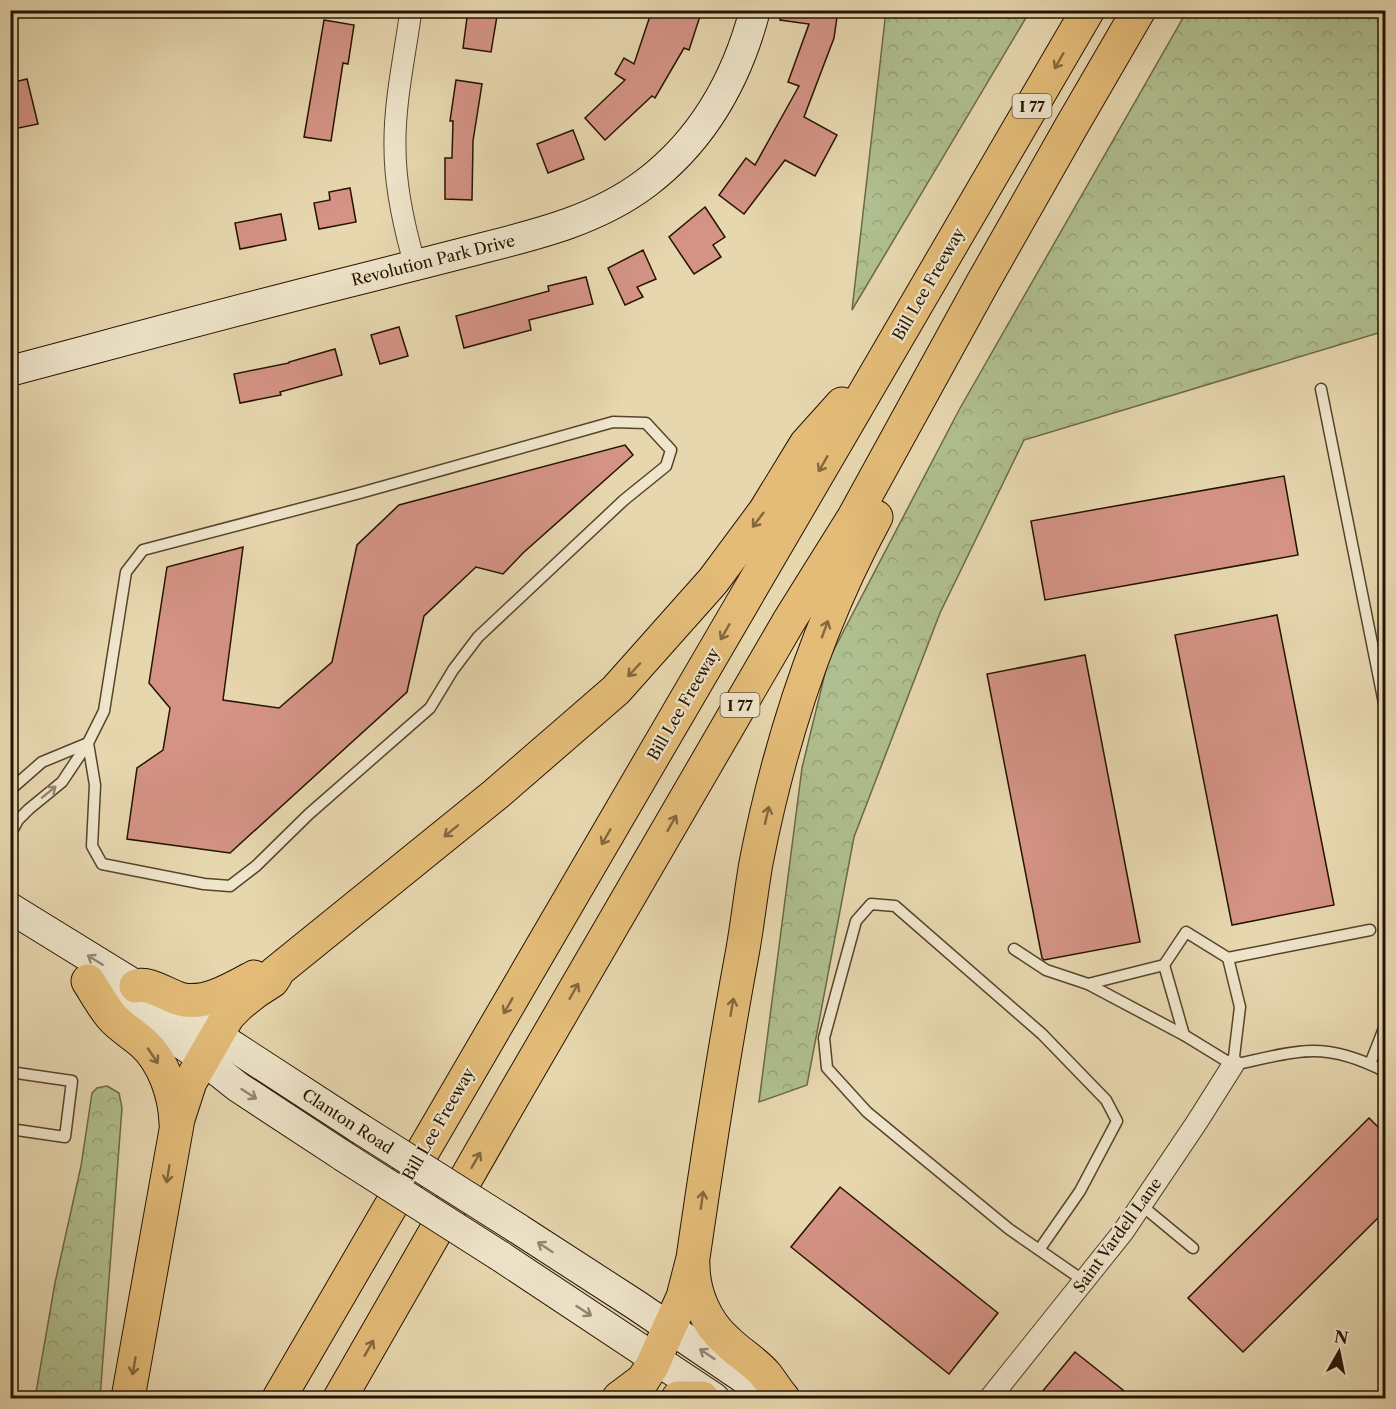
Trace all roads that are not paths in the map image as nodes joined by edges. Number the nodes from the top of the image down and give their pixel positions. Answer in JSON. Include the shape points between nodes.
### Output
{"nodes":[{"id":1,"x":411,"y":10,"type":"edge"},
{"id":2,"x":755,"y":10,"type":"edge"},
{"id":3,"x":1088,"y":10,"type":"edge"},
{"id":4,"x":1139,"y":10,"type":"edge"},
{"id":5,"x":415,"y":265,"type":"junction"},
{"id":6,"x":982,"y":284,"type":"junction"},
{"id":7,"x":884,"y":359,"type":"junction"},
{"id":8,"x":12,"y":366,"type":"edge"},
{"id":9,"x":1321,"y":389,"type":"dead end"},
{"id":10,"x":1386,"y":713,"type":"edge"},
{"id":11,"x":88,"y":743,"type":"junction"},
{"id":12,"x":10,"y":790,"type":"edge"},
{"id":13,"x":10,"y":835,"type":"edge"},
{"id":14,"x":10,"y":908,"type":"edge"},
{"id":15,"x":10,"y":930,"type":"edge"},
{"id":16,"x":1370,"y":930,"type":"dead end"},
{"id":17,"x":1014,"y":949,"type":"dead end"},
{"id":18,"x":1228,"y":958,"type":"junction"},
{"id":19,"x":1164,"y":965,"type":"junction"},
{"id":20,"x":275,"y":973,"type":"junction"},
{"id":21,"x":88,"y":981,"type":"junction"},
{"id":22,"x":1088,"y":984,"type":"junction"},
{"id":23,"x":136,"y":986,"type":"junction"},
{"id":24,"x":1386,"y":1023,"type":"edge"},
{"id":25,"x":1184,"y":1035,"type":"junction"},
{"id":26,"x":209,"y":1047,"type":"junction"},
{"id":27,"x":1371,"y":1064,"type":"junction"},
{"id":28,"x":1233,"y":1065,"type":"junction"},
{"id":29,"x":10,"y":1072,"type":"edge"},
{"id":30,"x":1386,"y":1072,"type":"edge"},
{"id":31,"x":10,"y":1129,"type":"edge"},
{"id":32,"x":176,"y":1129,"type":"junction"},
{"id":33,"x":1141,"y":1205,"type":"junction"},
{"id":34,"x":1193,"y":1248,"type":"dead end"},
{"id":35,"x":1039,"y":1250,"type":"junction"},
{"id":36,"x":693,"y":1258,"type":"junction"},
{"id":37,"x":1084,"y":1281,"type":"junction"},
{"id":38,"x":669,"y":1328,"type":"junction"},
{"id":39,"x":655,"y":1359,"type":"junction"},
{"id":40,"x":128,"y":1398,"type":"edge"},
{"id":41,"x":279,"y":1398,"type":"edge"},
{"id":42,"x":340,"y":1398,"type":"edge"},
{"id":43,"x":619,"y":1398,"type":"edge"},
{"id":44,"x":678,"y":1398,"type":"edge"},
{"id":45,"x":702,"y":1398,"type":"edge"},
{"id":46,"x":714,"y":1398,"type":"edge"},
{"id":47,"x":773,"y":1398,"type":"edge"},
{"id":48,"x":783,"y":1398,"type":"edge"},
{"id":49,"x":990,"y":1398,"type":"edge"}],
"edges":[{"from":1,"to":5,"type":"street","via":[[395,147],[398,189]]},
{"from":2,"to":5,"type":"main road","name":"Revolution Park Drive","via":[[748,39],[725,92],[677,156],[646,183],[603,210],[560,227]]},
{"from":3,"to":7,"type":"highway","name":"Bill Lee Freeway","number":"I 77","one_way":true},
{"from":4,"to":6,"type":"highway","number":"I 77"},
{"from":5,"to":8,"type":"main road","name":"Revolution Park Drive"},
{"from":36,"to":6,"type":"highway","one_way":true,"via":[[756,864],[784,744],[831,611],[907,459]]},
{"from":42,"to":6,"type":"highway","number":"I 77","one_way":true,"via":[[777,641],[854,518]]},
{"from":7,"to":20,"type":"highway","one_way":true,"via":[[806,444],[765,511],[713,581],[616,690],[496,794]]},
{"from":7,"to":41,"type":"highway","name":"Bill Lee Freeway","number":"I 77","one_way":true},
{"from":9,"to":10,"type":"lane"},
{"from":11,"to":11,"type":"lane","via":[[104,711],[126,572],[143,550],[613,422],[646,423],[672,450],[666,466],[624,500],[478,637],[430,708],[230,886],[102,864],[92,846],[95,785]]},
{"from":11,"to":12,"type":"lane","via":[[42,762]]},
{"from":13,"to":11,"type":"lane","one_way":true,"via":[[18,820],[62,782]]},
{"from":23,"to":14,"type":"main road","name":"Clanton Road","one_way":true},
{"from":15,"to":21,"type":"main road","name":"Clanton Road"},
{"from":16,"to":18,"type":"lane"},
{"from":17,"to":22,"type":"lane","via":[[1046,970]]},
{"from":18,"to":19,"type":"lane","via":[[1186,932]]},
{"from":18,"to":28,"type":"lane","via":[[1240,1006]]},
{"from":19,"to":22,"type":"lane"},
{"from":19,"to":25,"type":"lane"},
{"from":20,"to":23,"type":"highway","via":[[262,972],[224,993],[197,1000],[179,999],[150,987]]},
{"from":20,"to":26,"type":"highway","via":[[272,981],[232,1011]]},
{"from":21,"to":26,"type":"main road","name":"Clanton Road"},
{"from":21,"to":32,"type":"highway","one_way":true,"via":[[112,1018],[155,1058],[171,1090]]},
{"from":22,"to":25,"type":"lane"},
{"from":23,"to":26,"type":"main road","name":"Clanton Road"},
{"from":24,"to":27,"type":"lane"},
{"from":25,"to":28,"type":"lane"},
{"from":26,"to":32,"type":"highway","via":[[185,1094]]},
{"from":38,"to":26,"type":"main road","name":"Clanton Road","one_way":true,"bridge":true,"via":[[359,1128]]},
{"from":26,"to":39,"type":"main road","name":"Clanton Road","one_way":true,"bridge":true,"via":[[238,1087]]},
{"from":27,"to":28,"type":"lane","via":[[1340,1054],[1312,1051]]},
{"from":27,"to":30,"type":"lane"},
{"from":28,"to":33,"type":"street","name":"Saint Vardell Lane"},
{"from":29,"to":31,"type":"lane","via":[[72,1081],[65,1137]]},
{"from":32,"to":40,"type":"highway","one_way":true},
{"from":33,"to":34,"type":"lane"},
{"from":33,"to":37,"type":"street","name":"Saint Vardell Lane"},
{"from":35,"to":35,"type":"lane","via":[[867,1112],[827,1068],[824,1038],[841,974],[856,921],[871,904],[895,906],[1042,1034],[1106,1100],[1117,1121],[1080,1191]]},
{"from":35,"to":37,"type":"lane"},
{"from":36,"to":38,"type":"highway","via":[[683,1297]]},
{"from":36,"to":48,"type":"highway","via":[[695,1285],[709,1319],[726,1341],[765,1374]]},
{"from":37,"to":49,"type":"street","name":"Saint Vardell Lane"},
{"from":38,"to":39,"type":"highway"},
{"from":47,"to":38,"type":"main road","name":"Clanton Road","one_way":true},
{"from":39,"to":43,"type":"highway","via":[[643,1380]]},
{"from":39,"to":46,"type":"main road","name":"Clanton Road"},
{"from":44,"to":45,"type":"highway"}]}
